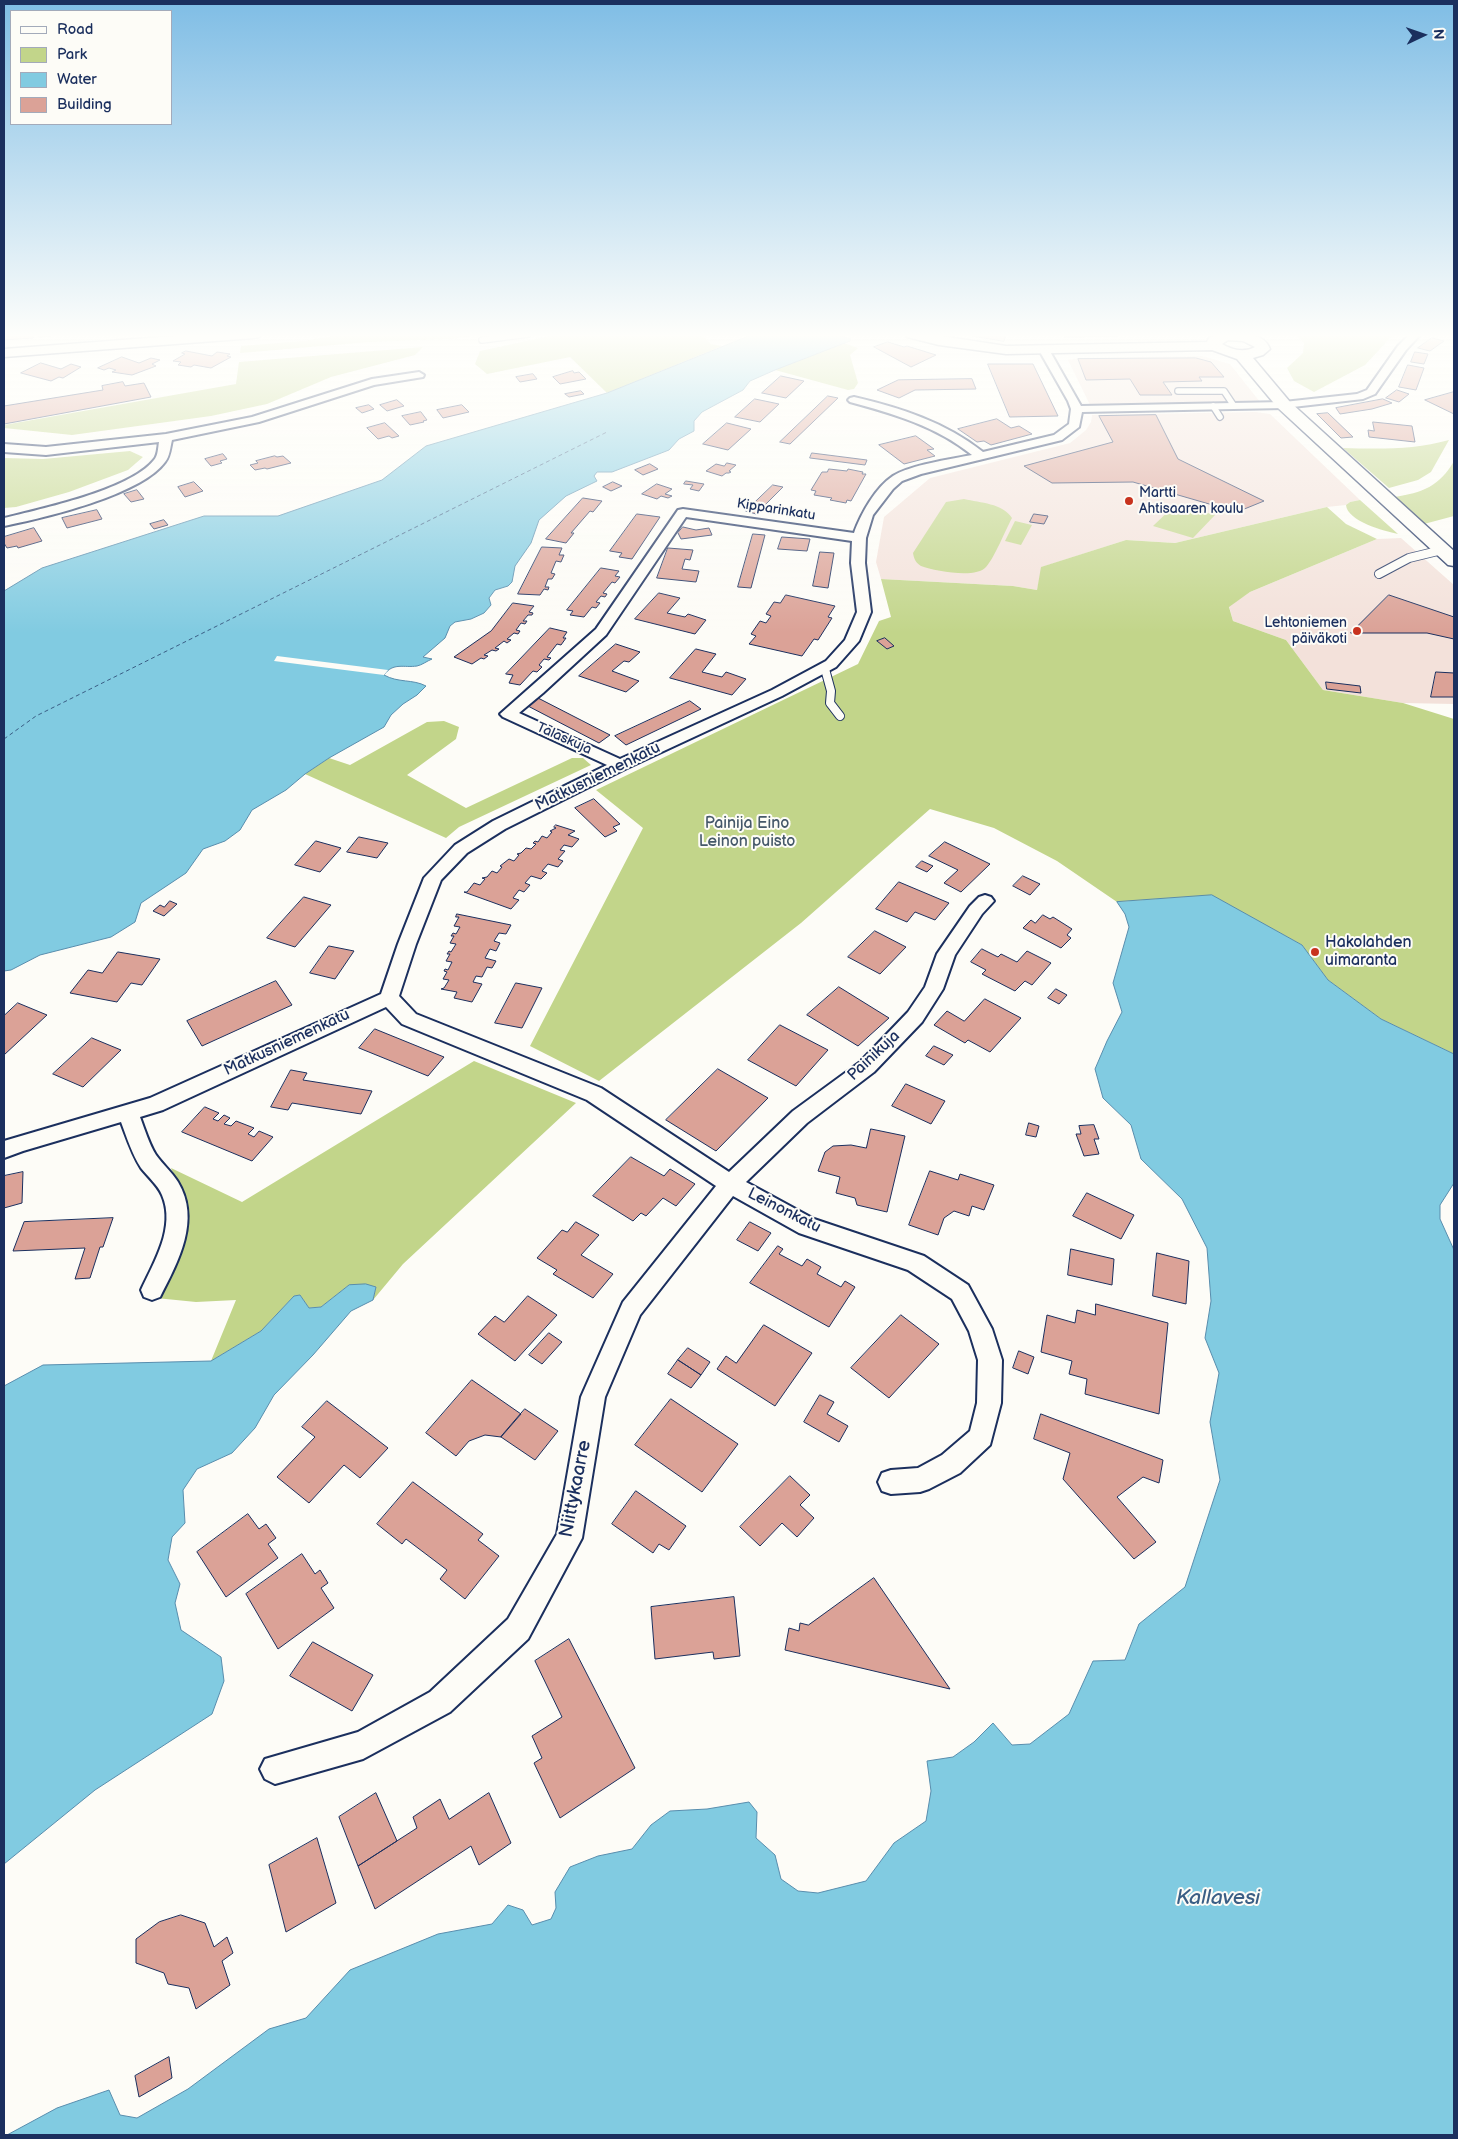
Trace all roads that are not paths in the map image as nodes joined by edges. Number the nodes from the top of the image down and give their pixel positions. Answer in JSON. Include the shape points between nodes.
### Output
{"nodes":[{"id":1,"x":187,"y":434,"type":"edge"},
{"id":2,"x":949,"y":434,"type":"edge"},
{"id":3,"x":1063,"y":434,"type":"edge"},
{"id":4,"x":1315,"y":434,"type":"edge"},
{"id":5,"x":166,"y":438,"type":"junction"},
{"id":6,"x":4,"y":448,"type":"edge"},
{"id":7,"x":982,"y":457,"type":"junction"},
{"id":8,"x":4,"y":522,"type":"edge"},
{"id":9,"x":859,"y":538,"type":"junction"},
{"id":10,"x":1448,"y":556,"type":"edge"},
{"id":11,"x":1379,"y":574,"type":"dead end"},
{"id":12,"x":824,"y":669,"type":"junction"},
{"id":13,"x":508,"y":714,"type":"joint"},
{"id":14,"x":840,"y":716,"type":"dead end"},
{"id":15,"x":619,"y":766,"type":"junction"},
{"id":16,"x":985,"y":902,"type":"dead end"},
{"id":17,"x":389,"y":998,"type":"junction"},
{"id":18,"x":128,"y":1112,"type":"junction"},
{"id":19,"x":4,"y":1150,"type":"edge"},
{"id":20,"x":730,"y":1184,"type":"junction"},
{"id":21,"x":152,"y":1290,"type":"dead end"},
{"id":22,"x":891,"y":1482,"type":"dead end"},
{"id":23,"x":275,"y":1769,"type":"dead end"}],
"edges":[{"from":1,"to":5,"type":"street"},
{"from":2,"to":7,"type":"street"},
{"from":3,"to":7,"type":"street","name":"Matkusniemenkatu","via":[[1058,438]]},
{"from":4,"to":10,"type":"main road"},
{"from":5,"to":6,"type":"street","via":[[46,451]]},
{"from":5,"to":8,"type":"street","via":[[161,461],[144,476],[49,512]]},
{"from":7,"to":9,"type":"street","name":"Matkusniemenkatu","via":[[898,478],[867,515]]},
{"from":9,"to":12,"type":"street","name":"Matkusniemenkatu","via":[[858,563],[864,612],[852,641]]},
{"from":9,"to":13,"type":"street","name":"Kipparinkatu","via":[[686,513],[601,632]]},
{"from":10,"to":11,"type":"lane","via":[[1426,553],[1392,564]]},
{"from":12,"to":14,"type":"lane","via":[[831,691],[830,703]]},
{"from":12,"to":15,"type":"street","name":"Matkusniemenkatu"},
{"from":13,"to":15,"type":"street","name":"Talaskuja"},
{"from":15,"to":17,"type":"street","name":"Matkusniemenkatu","via":[[500,824],[461,849],[433,878]]},
{"from":16,"to":20,"type":"street","name":"Painikuja","via":[[946,954],[934,989],[915,1017],[867,1067],[800,1117]]},
{"from":17,"to":18,"type":"street","name":"Matkusniemenkatu","via":[[156,1104]]},
{"from":17,"to":20,"type":"street","name":"Leinonkatu","via":[[409,1019],[594,1094]]},
{"from":18,"to":19,"type":"street","name":"Matkusniemenkatu"},
{"from":18,"to":21,"type":"street","via":[[148,1161],[173,1194],[176,1208],[172,1247],[167,1264]]},
{"from":20,"to":22,"type":"street","name":"Leinonkatu","via":[[807,1226],[916,1263],[960,1292],[980,1329],[990,1360],[989,1403],[981,1436],[951,1464],[920,1480]]},
{"from":20,"to":23,"type":"street","name":"Niittykaarre","via":[[632,1309],[593,1397],[569,1538],[518,1629],[440,1702],[363,1745]]}]}
